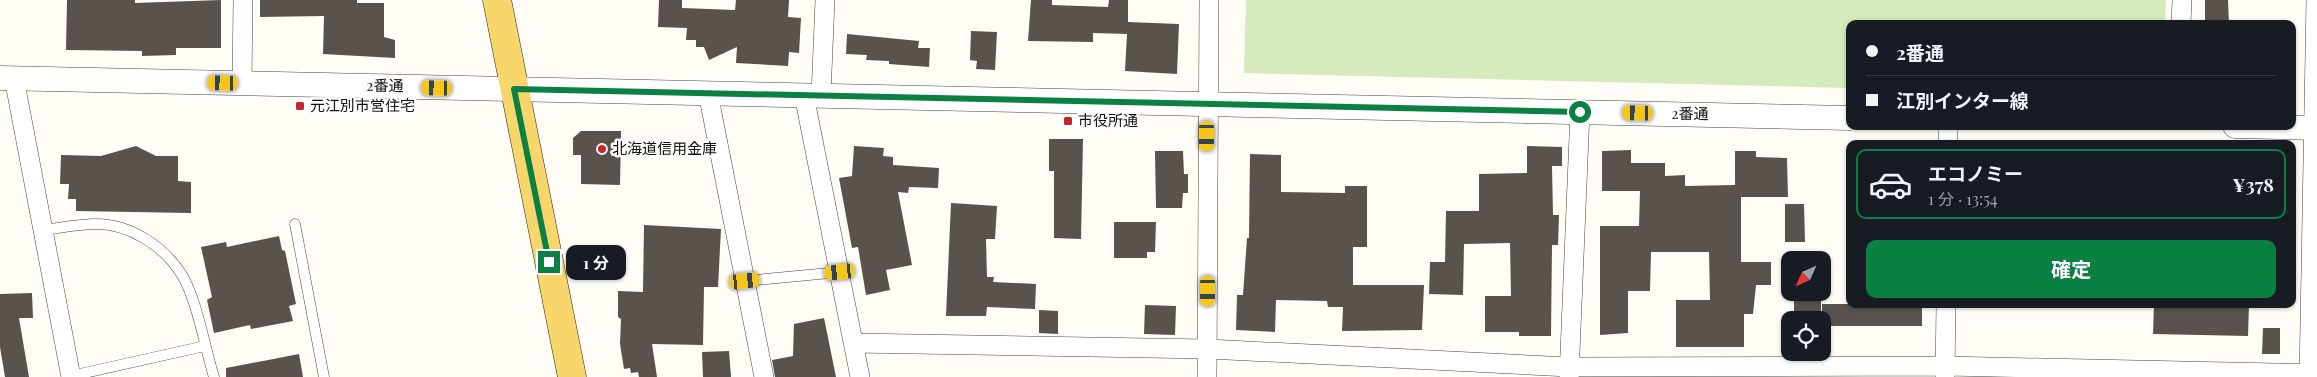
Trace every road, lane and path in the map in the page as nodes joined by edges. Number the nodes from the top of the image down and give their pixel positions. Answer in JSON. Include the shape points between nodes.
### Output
{"nodes":[{"id":1,"x":243,"y":0,"type":"edge"},
{"id":2,"x":497,"y":0,"type":"edge"},
{"id":3,"x":825,"y":0,"type":"edge"},
{"id":4,"x":1209,"y":0,"type":"edge"},
{"id":5,"x":2182,"y":0,"type":"edge"},
{"id":6,"x":2316,"y":0,"type":"edge"},
{"id":7,"x":2181,"y":20,"type":"edge"},
{"id":8,"x":7,"y":78,"type":"edge"},
{"id":9,"x":242,"y":83,"type":"junction"},
{"id":10,"x":514,"y":89,"type":"junction"},
{"id":11,"x":708,"y":93,"type":"junction"},
{"id":12,"x":813,"y":95,"type":"junction"},
{"id":13,"x":1208,"y":105,"type":"junction"},
{"id":14,"x":1580,"y":112,"type":"junction"},
{"id":15,"x":1846,"y":118,"type":"edge"},
{"id":16,"x":2296,"y":128,"type":"edge"},
{"id":17,"x":2316,"y":128,"type":"edge"},
{"id":18,"x":295,"y":224,"type":"dead end"},
{"id":19,"x":43,"y":230,"type":"junction"},
{"id":20,"x":840,"y":272,"type":"junction"},
{"id":21,"x":745,"y":281,"type":"junction"},
{"id":22,"x":1946,"y":308,"type":"edge"},
{"id":23,"x":854,"y":343,"type":"junction"},
{"id":24,"x":205,"y":346,"type":"junction"},
{"id":25,"x":1208,"y":349,"type":"junction"},
{"id":26,"x":1946,"y":371,"type":"edge"},
{"id":27,"x":1569,"y":372,"type":"edge"},
{"id":28,"x":2312,"y":375,"type":"edge"},
{"id":29,"x":71,"y":377,"type":"edge"},
{"id":30,"x":214,"y":377,"type":"edge"},
{"id":31,"x":324,"y":377,"type":"edge"},
{"id":32,"x":572,"y":377,"type":"edge"},
{"id":33,"x":764,"y":377,"type":"edge"},
{"id":34,"x":860,"y":377,"type":"edge"},
{"id":35,"x":1207,"y":377,"type":"edge"}],
"edges":[{"from":1,"to":9,"type":"street"},
{"from":2,"to":10,"type":"main road"},
{"from":3,"to":12,"type":"street"},
{"from":4,"to":13,"type":"street"},
{"from":5,"to":7,"type":"street"},
{"from":6,"to":17,"type":"street"},
{"from":8,"to":9,"type":"street","name":"2番通"},
{"from":8,"to":19,"type":"street"},
{"from":9,"to":10,"type":"street","name":"2番通"},
{"from":10,"to":11,"type":"street","name":"2番通"},
{"from":10,"to":32,"type":"main road"},
{"from":11,"to":12,"type":"street","name":"2番通"},
{"from":11,"to":21,"type":"street"},
{"from":12,"to":13,"type":"street","name":"2番通"},
{"from":12,"to":20,"type":"street"},
{"from":13,"to":14,"type":"street","name":"2番通"},
{"from":13,"to":25,"type":"street"},
{"from":14,"to":15,"type":"street","name":"2番通"},
{"from":14,"to":27,"type":"street"},
{"from":16,"to":17,"type":"street"},
{"from":17,"to":28,"type":"street"},
{"from":18,"to":31,"type":"lane"},
{"from":19,"to":24,"type":"lane","via":[[97,224],[123,228],[146,239],[169,257],[183,276]]},
{"from":19,"to":29,"type":"street"},
{"from":20,"to":21,"type":"lane"},
{"from":20,"to":23,"type":"street"},
{"from":21,"to":33,"type":"street"},
{"from":22,"to":26,"type":"street"},
{"from":23,"to":25,"type":"street"},
{"from":23,"to":34,"type":"street"},
{"from":24,"to":29,"type":"lane"},
{"from":24,"to":30,"type":"lane"},
{"from":25,"to":27,"type":"street"},
{"from":25,"to":35,"type":"street"},
{"from":26,"to":27,"type":"street"},
{"from":26,"to":28,"type":"street"}]}
